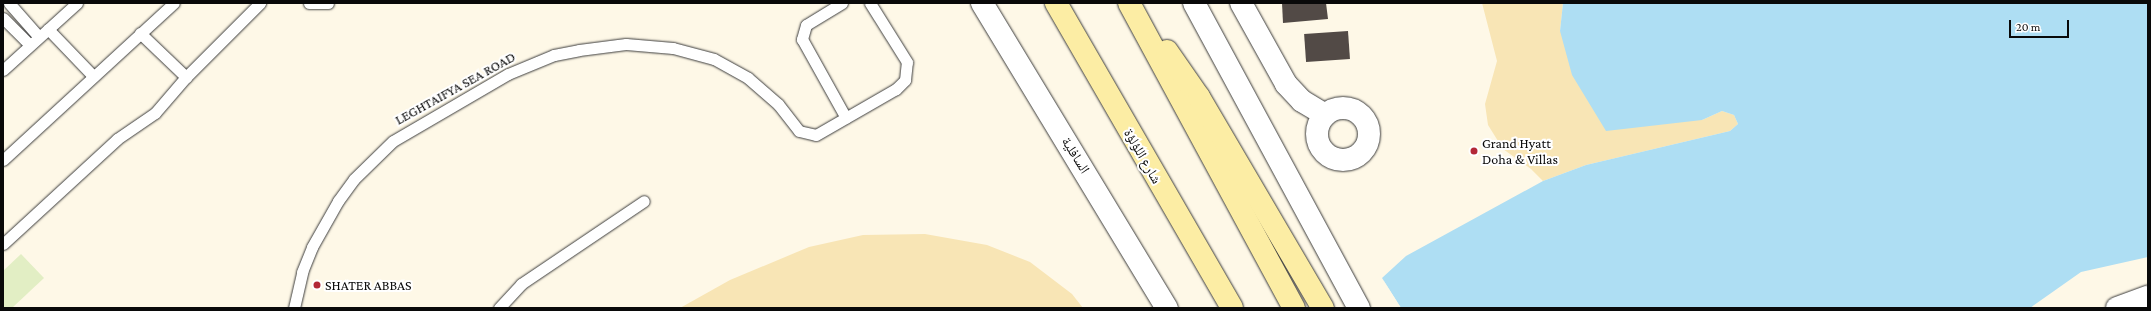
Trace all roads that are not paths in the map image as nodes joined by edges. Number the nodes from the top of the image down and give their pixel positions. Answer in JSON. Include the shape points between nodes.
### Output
{"nodes":[{"id":1,"x":9,"y":3,"type":"edge"},
{"id":2,"x":77,"y":3,"type":"edge"},
{"id":3,"x":174,"y":3,"type":"edge"},
{"id":4,"x":260,"y":3,"type":"edge"},
{"id":5,"x":309,"y":3,"type":"edge"},
{"id":6,"x":328,"y":3,"type":"edge"},
{"id":7,"x":842,"y":3,"type":"edge"},
{"id":8,"x":870,"y":3,"type":"edge"},
{"id":9,"x":982,"y":3,"type":"edge"},
{"id":10,"x":1056,"y":3,"type":"edge"},
{"id":11,"x":1129,"y":3,"type":"edge"},
{"id":12,"x":1194,"y":3,"type":"edge"},
{"id":13,"x":1241,"y":3,"type":"edge"},
{"id":14,"x":3,"y":18,"type":"edge"},
{"id":15,"x":1142,"y":26,"type":"junction"},
{"id":16,"x":48,"y":29,"type":"junction"},
{"id":17,"x":140,"y":33,"type":"junction"},
{"id":18,"x":39,"y":37,"type":"junction"},
{"id":19,"x":30,"y":46,"type":"junction"},
{"id":20,"x":3,"y":70,"type":"edge"},
{"id":21,"x":93,"y":76,"type":"junction"},
{"id":22,"x":186,"y":77,"type":"junction"},
{"id":23,"x":1325,"y":115,"type":"dead end"},
{"id":24,"x":846,"y":118,"type":"junction"},
{"id":25,"x":1142,"y":155,"type":"junction"},
{"id":26,"x":3,"y":160,"type":"edge"},
{"id":27,"x":644,"y":201,"type":"dead end"},
{"id":28,"x":3,"y":244,"type":"edge"},
{"id":29,"x":2148,"y":297,"type":"edge"},
{"id":30,"x":294,"y":308,"type":"edge"},
{"id":31,"x":499,"y":308,"type":"edge"},
{"id":32,"x":1167,"y":308,"type":"edge"},
{"id":33,"x":1216,"y":308,"type":"edge"},
{"id":34,"x":1232,"y":308,"type":"edge"},
{"id":35,"x":1294,"y":308,"type":"edge"},
{"id":36,"x":1323,"y":308,"type":"edge"},
{"id":37,"x":1359,"y":308,"type":"edge"},
{"id":38,"x":2117,"y":308,"type":"edge"}],
"edges":[{"from":1,"to":18,"type":"lane"},
{"from":2,"to":16,"type":"lane"},
{"from":3,"to":17,"type":"lane"},
{"from":4,"to":22,"type":"lane"},
{"from":5,"to":6,"type":"lane"},
{"from":7,"to":24,"type":"lane","via":[[806,25],[802,39]]},
{"from":8,"to":24,"type":"lane","name":"LEGHTAIFYA SEA ROAD","via":[[904,56],[907,74],[896,89]]},
{"from":9,"to":32,"type":"street","name":"السافلية"},
{"from":10,"to":25,"type":"main road","name":"شارع اللؤلؤة"},
{"from":11,"to":15,"type":"main road"},
{"from":12,"to":37,"type":"street"},
{"from":13,"to":23,"type":"street","via":[[1286,84],[1302,101]]},
{"from":14,"to":19,"type":"lane"},
{"from":15,"to":35,"type":"main road"},
{"from":15,"to":36,"type":"main road","via":[[1187,77]]},
{"from":16,"to":18,"type":"lane"},
{"from":16,"to":21,"type":"lane"},
{"from":17,"to":21,"type":"lane"},
{"from":17,"to":22,"type":"lane"},
{"from":18,"to":19,"type":"lane"},
{"from":19,"to":20,"type":"lane"},
{"from":21,"to":26,"type":"lane"},
{"from":22,"to":28,"type":"lane","via":[[156,113],[117,139]]},
{"from":24,"to":30,"type":"lane","name":"LEGHTAIFYA SEA ROAD","via":[[816,135],[804,134],[764,90],[748,78],[714,59],[695,53],[665,47],[626,44],[554,55],[508,74],[414,127],[372,160],[354,179],[324,223],[302,272]]},
{"from":25,"to":33,"type":"main road"},
{"from":25,"to":34,"type":"main road","name":"شارع اللؤلؤة"},
{"from":27,"to":31,"type":"lane","via":[[521,284]]},
{"from":29,"to":38,"type":"street"}]}
